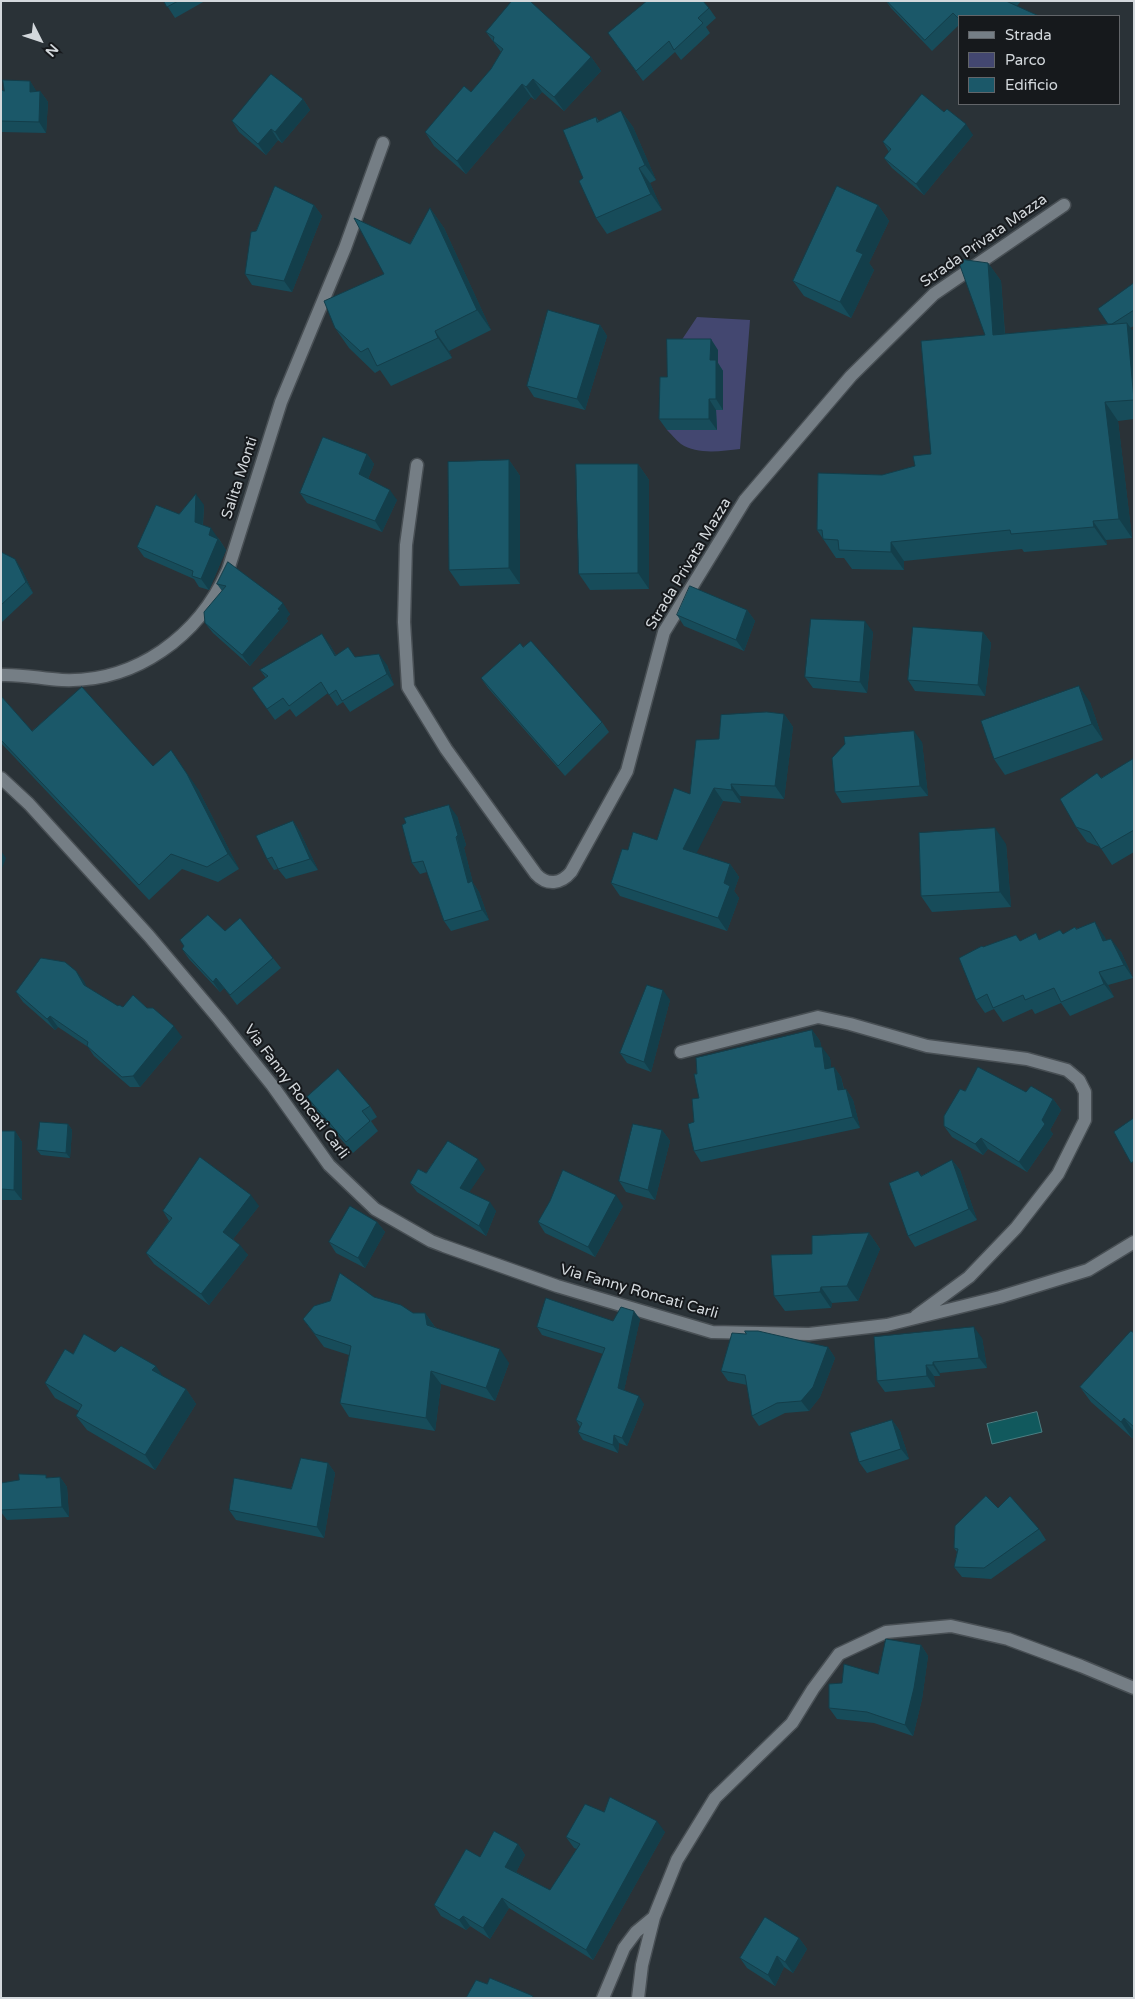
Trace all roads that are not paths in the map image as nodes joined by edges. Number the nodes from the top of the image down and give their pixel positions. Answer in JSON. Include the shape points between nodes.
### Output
{"nodes":[{"id":1,"x":383,"y":143,"type":"dead end"},
{"id":2,"x":1064,"y":206,"type":"dead end"},
{"id":3,"x":417,"y":465,"type":"dead end"},
{"id":4,"x":1,"y":675,"type":"edge"},
{"id":5,"x":1,"y":778,"type":"edge"},
{"id":6,"x":681,"y":1052,"type":"dead end"},
{"id":7,"x":1134,"y":1242,"type":"edge"},
{"id":8,"x":910,"y":1320,"type":"junction"},
{"id":9,"x":1134,"y":1688,"type":"edge"},
{"id":10,"x":654,"y":1917,"type":"junction"},
{"id":11,"x":602,"y":1998,"type":"edge"},
{"id":12,"x":638,"y":1998,"type":"edge"}],
"edges":[{"from":1,"to":4,"type":"street","name":"Salita Monti","via":[[345,248],[281,402],[228,570],[204,612],[184,635],[168,647],[114,674],[63,680]]},
{"from":2,"to":3,"type":"street","name":"Strada Privata Mazza","via":[[934,294],[851,376],[745,500],[664,632],[627,771],[571,872],[560,881],[544,881],[536,874],[446,749],[408,687],[404,622],[406,545]]},
{"from":5,"to":8,"type":"street","name":"Via Fanny Roncati Carli","via":[[29,804],[149,936],[272,1085],[329,1165],[375,1209],[444,1246],[557,1286],[712,1332],[809,1334]]},
{"from":6,"to":8,"type":"street","name":"Via Fanny Roncati Carli","via":[[818,1017],[927,1046],[1027,1059],[1066,1070],[1079,1080],[1085,1092],[1086,1120],[1058,1174],[1016,1228],[969,1277]]},
{"from":7,"to":8,"type":"street","name":"Via Fanny Roncati Carli","via":[[1088,1270]]},
{"from":9,"to":10,"type":"street","via":[[1008,1639],[950,1626],[886,1632],[839,1654],[792,1723],[715,1798],[677,1860]]},
{"from":10,"to":11,"type":"street","via":[[636,1932],[624,1948]]},
{"from":10,"to":12,"type":"street"}]}
